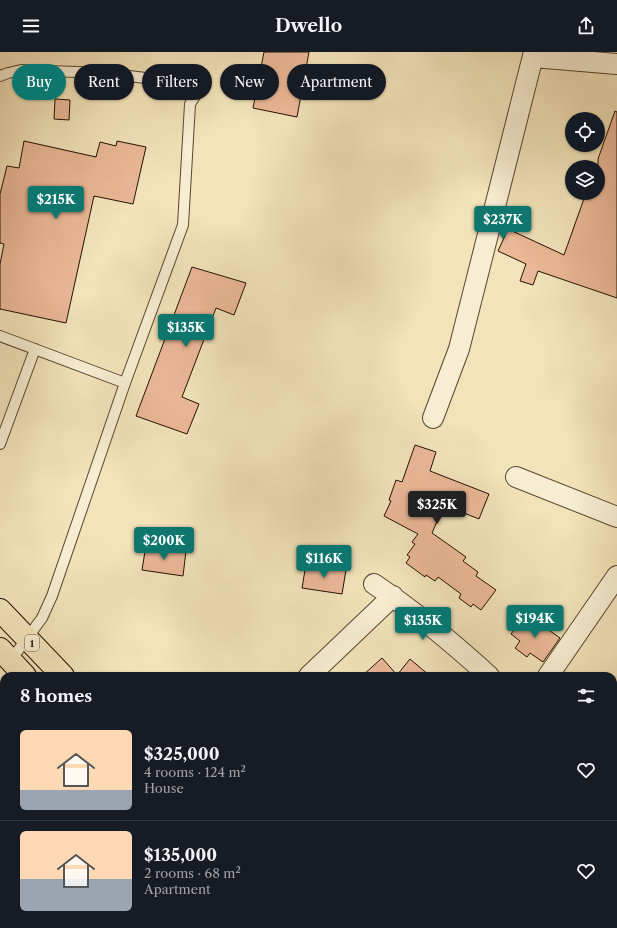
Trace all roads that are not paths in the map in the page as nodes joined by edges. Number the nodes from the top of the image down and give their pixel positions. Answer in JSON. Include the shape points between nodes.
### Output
{"nodes":[{"id":1,"x":533,"y":54,"type":"edge"},
{"id":2,"x":617,"y":64,"type":"edge"},
{"id":3,"x":0,"y":76,"type":"edge"},
{"id":4,"x":0,"y":336,"type":"edge"},
{"id":5,"x":35,"y":350,"type":"junction"},
{"id":6,"x":125,"y":383,"type":"junction"},
{"id":7,"x":433,"y":418,"type":"dead end"},
{"id":8,"x":0,"y":444,"type":"edge"},
{"id":9,"x":516,"y":477,"type":"dead end"},
{"id":10,"x":617,"y":517,"type":"edge"},
{"id":11,"x":617,"y":576,"type":"edge"},
{"id":12,"x":374,"y":584,"type":"dead end"},
{"id":13,"x":393,"y":596,"type":"junction"},
{"id":14,"x":0,"y":610,"type":"edge"},
{"id":15,"x":28,"y":638,"type":"junction"},
{"id":16,"x":5,"y":654,"type":"edge"},
{"id":17,"x":21,"y":672,"type":"edge"},
{"id":18,"x":59,"y":672,"type":"edge"},
{"id":19,"x":313,"y":672,"type":"edge"},
{"id":20,"x":485,"y":672,"type":"edge"},
{"id":21,"x":551,"y":672,"type":"edge"}],
"edges":[{"from":1,"to":2,"type":"street"},
{"from":1,"to":7,"type":"street","via":[[459,349]]},
{"from":3,"to":6,"type":"lane","via":[[21,70],[105,73],[202,85],[190,104],[183,225]]},
{"from":4,"to":5,"type":"lane"},
{"from":5,"to":6,"type":"lane"},
{"from":5,"to":8,"type":"lane"},
{"from":6,"to":15,"type":"lane","via":[[52,596],[42,618]]},
{"from":9,"to":10,"type":"street"},
{"from":11,"to":21,"type":"street"},
{"from":12,"to":13,"type":"street"},
{"from":13,"to":19,"type":"street"},
{"from":13,"to":20,"type":"street"},
{"from":14,"to":15,"type":"main road","number":"1"},
{"from":15,"to":16,"type":"lane"},
{"from":15,"to":18,"type":"main road","number":"1"},
{"from":16,"to":17,"type":"main road"}]}
